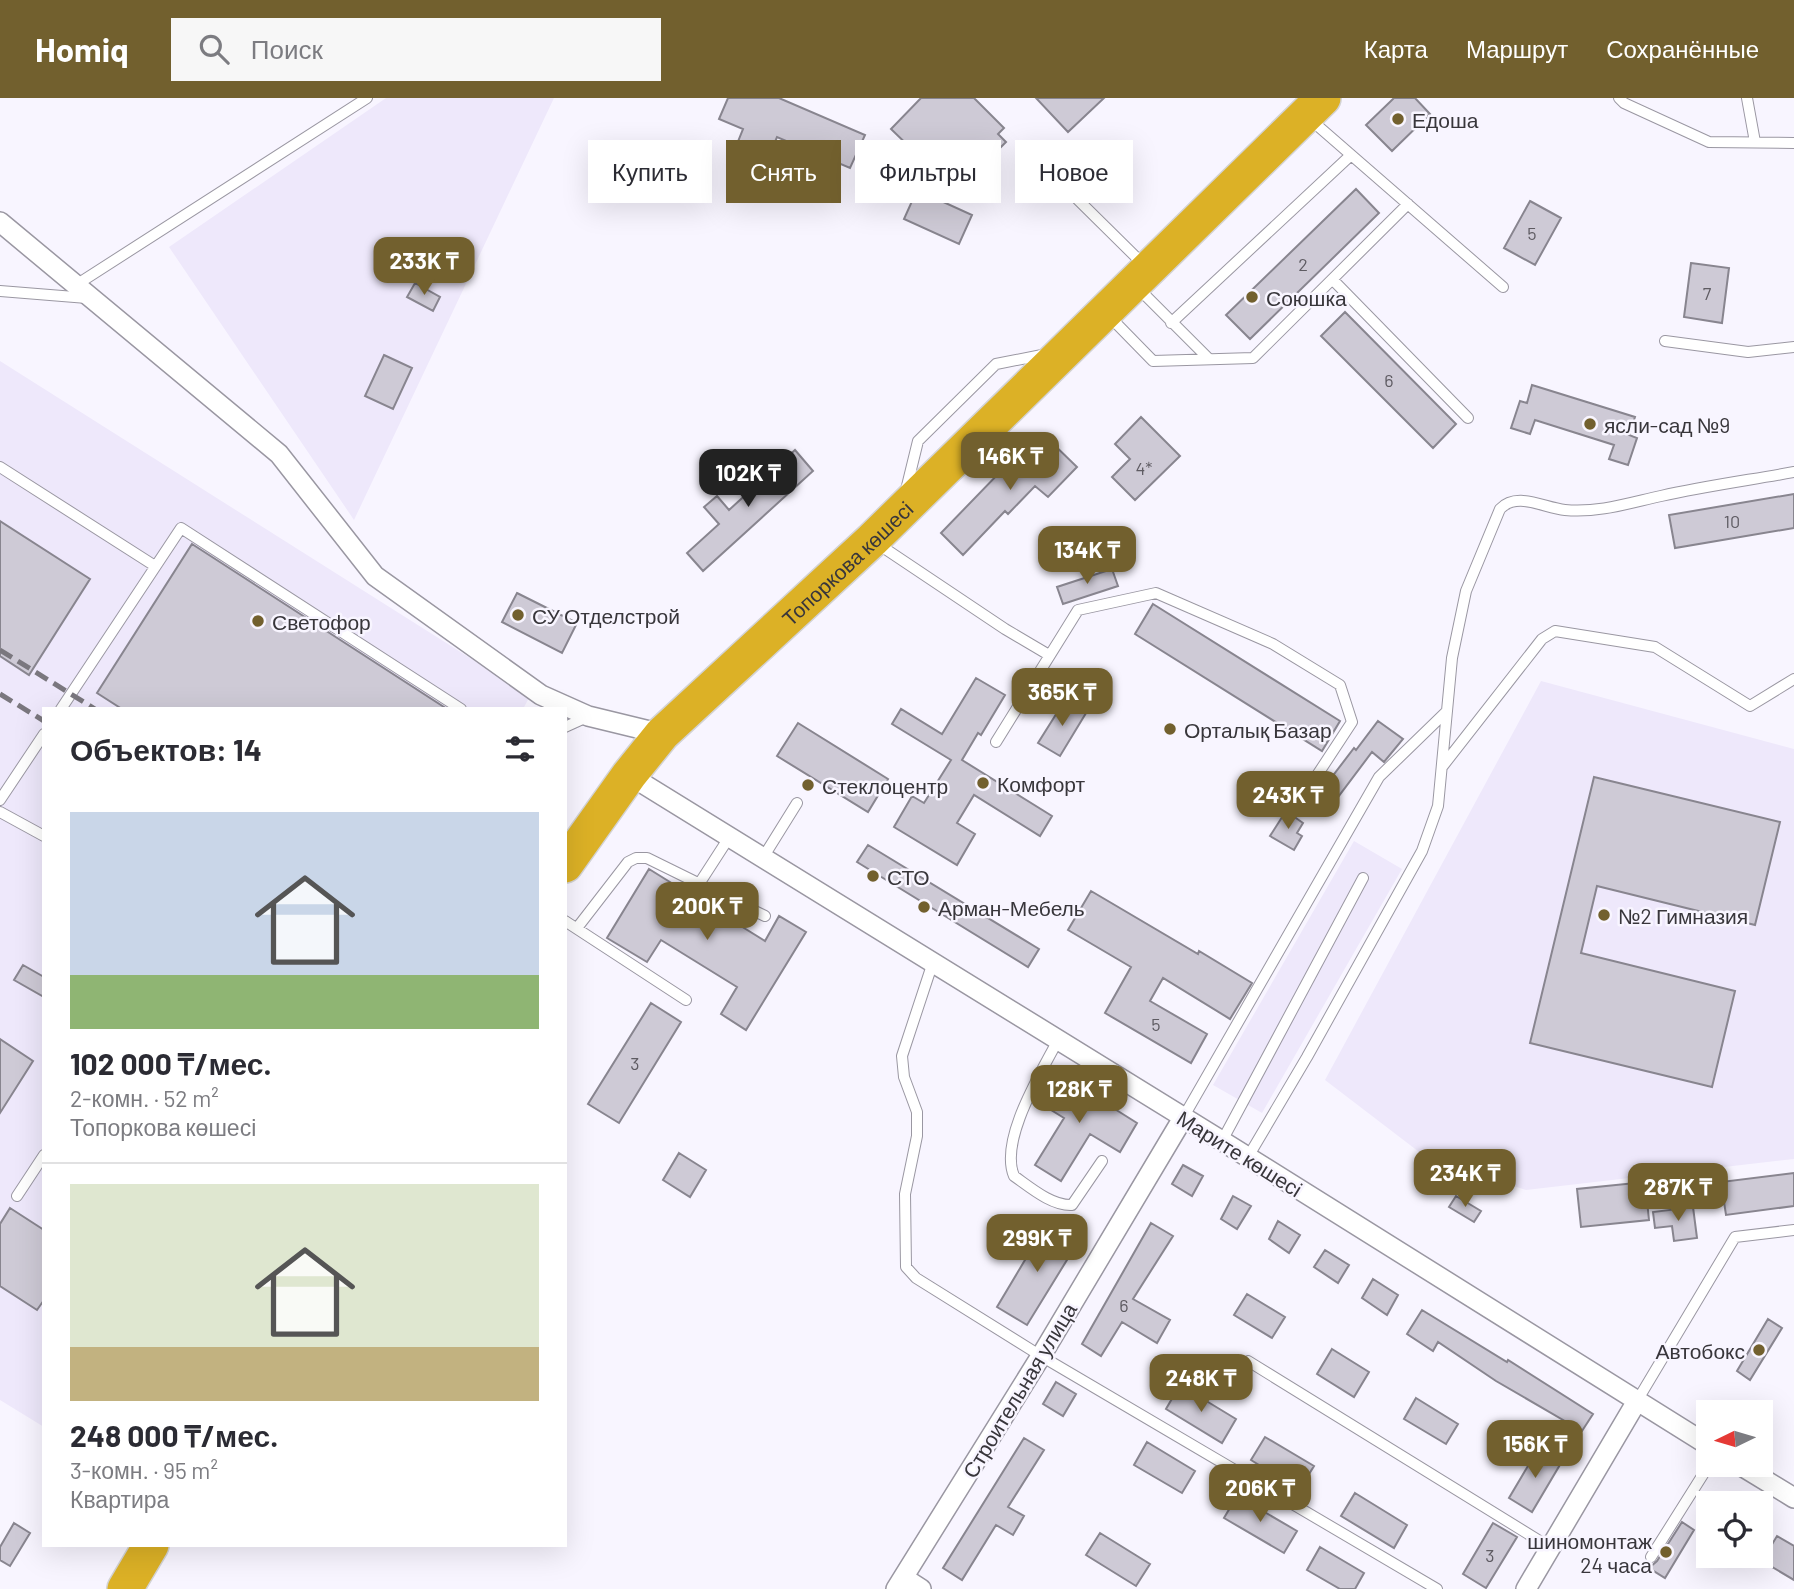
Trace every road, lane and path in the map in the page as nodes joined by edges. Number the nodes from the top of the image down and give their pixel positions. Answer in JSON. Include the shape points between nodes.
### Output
{"nodes":[{"id":1,"x":367,"y":98,"type":"edge"},
{"id":2,"x":1619,"y":98,"type":"edge"},
{"id":3,"x":1747,"y":98,"type":"edge"},
{"id":4,"x":1314,"y":107,"type":"edge"},
{"id":5,"x":1755,"y":142,"type":"junction"},
{"id":6,"x":1794,"y":143,"type":"edge"},
{"id":7,"x":1351,"y":155,"type":"junction"},
{"id":8,"x":1078,"y":203,"type":"edge"},
{"id":9,"x":1408,"y":204,"type":"junction"},
{"id":10,"x":0,"y":222,"type":"edge"},
{"id":11,"x":1141,"y":276,"type":"junction"},
{"id":12,"x":1333,"y":280,"type":"junction"},
{"id":13,"x":76,"y":285,"type":"junction"},
{"id":14,"x":1503,"y":287,"type":"dead end"},
{"id":15,"x":0,"y":291,"type":"edge"},
{"id":16,"x":92,"y":299,"type":"junction"},
{"id":17,"x":1105,"y":311,"type":"junction"},
{"id":18,"x":1171,"y":323,"type":"junction"},
{"id":19,"x":1665,"y":341,"type":"dead end"},
{"id":20,"x":1794,"y":348,"type":"edge"},
{"id":21,"x":1209,"y":359,"type":"junction"},
{"id":22,"x":1468,"y":418,"type":"dead end"},
{"id":23,"x":0,"y":467,"type":"edge"},
{"id":24,"x":1794,"y":472,"type":"edge"},
{"id":25,"x":872,"y":540,"type":"junction"},
{"id":26,"x":155,"y":566,"type":"junction"},
{"id":27,"x":1049,"y":655,"type":"junction"},
{"id":28,"x":1794,"y":679,"type":"edge"},
{"id":29,"x":62,"y":707,"type":"edge"},
{"id":30,"x":458,"y":707,"type":"edge"},
{"id":31,"x":1447,"y":711,"type":"junction"},
{"id":32,"x":588,"y":716,"type":"junction"},
{"id":33,"x":567,"y":726,"type":"edge"},
{"id":34,"x":662,"y":734,"type":"junction"},
{"id":35,"x":42,"y":737,"type":"edge"},
{"id":36,"x":996,"y":741,"type":"dead end"},
{"id":37,"x":1442,"y":768,"type":"junction"},
{"id":38,"x":629,"y":775,"type":"junction"},
{"id":39,"x":1308,"y":789,"type":"dead end"},
{"id":40,"x":0,"y":800,"type":"edge"},
{"id":41,"x":797,"y":803,"type":"dead end"},
{"id":42,"x":0,"y":812,"type":"edge"},
{"id":43,"x":42,"y":835,"type":"edge"},
{"id":44,"x":730,"y":836,"type":"junction"},
{"id":45,"x":764,"y":856,"type":"junction"},
{"id":46,"x":567,"y":862,"type":"edge"},
{"id":47,"x":1363,"y":878,"type":"dead end"},
{"id":48,"x":699,"y":884,"type":"junction"},
{"id":49,"x":765,"y":916,"type":"dead end"},
{"id":50,"x":567,"y":922,"type":"edge"},
{"id":51,"x":577,"y":928,"type":"junction"},
{"id":52,"x":933,"y":962,"type":"junction"},
{"id":53,"x":687,"y":1000,"type":"dead end"},
{"id":54,"x":1058,"y":1040,"type":"junction"},
{"id":55,"x":1183,"y":1118,"type":"junction"},
{"id":56,"x":1223,"y":1141,"type":"junction"},
{"id":57,"x":42,"y":1157,"type":"edge"},
{"id":58,"x":1248,"y":1157,"type":"junction"},
{"id":59,"x":1102,"y":1161,"type":"dead end"},
{"id":60,"x":17,"y":1196,"type":"dead end"},
{"id":61,"x":1794,"y":1230,"type":"edge"},
{"id":62,"x":1041,"y":1356,"type":"junction"},
{"id":63,"x":1248,"y":1361,"type":"dead end"},
{"id":64,"x":1637,"y":1401,"type":"junction"},
{"id":65,"x":1696,"y":1438,"type":"edge"},
{"id":66,"x":1702,"y":1477,"type":"edge"},
{"id":67,"x":1760,"y":1477,"type":"edge"},
{"id":68,"x":1794,"y":1498,"type":"edge"},
{"id":69,"x":150,"y":1547,"type":"edge"},
{"id":70,"x":1551,"y":1548,"type":"junction"},
{"id":71,"x":1651,"y":1558,"type":"dead end"},
{"id":72,"x":900,"y":1584,"type":"edge"},
{"id":73,"x":125,"y":1589,"type":"edge"},
{"id":74,"x":921,"y":1589,"type":"edge"},
{"id":75,"x":1437,"y":1589,"type":"edge"},
{"id":76,"x":1526,"y":1589,"type":"edge"}],
"edges":[{"from":1,"to":13,"type":"lane"},
{"from":2,"to":5,"type":"lane","via":[[1709,142]]},
{"from":3,"to":5,"type":"lane"},
{"from":4,"to":7,"type":"lane"},
{"from":4,"to":11,"type":"highway","name":"Топоркова көшесі"},
{"from":5,"to":6,"type":"lane"},
{"from":7,"to":9,"type":"lane"},
{"from":7,"to":18,"type":"lane"},
{"from":8,"to":11,"type":"lane"},
{"from":9,"to":12,"type":"lane"},
{"from":9,"to":14,"type":"lane"},
{"from":10,"to":13,"type":"street"},
{"from":11,"to":17,"type":"highway","name":"Топоркова көшесі"},
{"from":11,"to":18,"type":"lane"},
{"from":12,"to":21,"type":"lane","via":[[1253,358]]},
{"from":12,"to":22,"type":"lane"},
{"from":13,"to":16,"type":"street"},
{"from":15,"to":16,"type":"lane"},
{"from":16,"to":32,"type":"street","via":[[279,454],[375,576],[541,695]]},
{"from":17,"to":21,"type":"lane","via":[[1153,360]]},
{"from":17,"to":25,"type":"highway","name":"Топоркова көшесі"},
{"from":18,"to":21,"type":"lane"},
{"from":19,"to":20,"type":"lane","via":[[1748,352]]},
{"from":23,"to":26,"type":"lane"},
{"from":24,"to":31,"type":"lane","via":[[1612,508],[1565,510],[1506,502],[1466,591]]},
{"from":25,"to":27,"type":"lane"},
{"from":25,"to":34,"type":"highway","name":"Топоркова көшесі"},
{"from":26,"to":29,"type":"lane"},
{"from":26,"to":30,"type":"lane","via":[[181,528]]},
{"from":27,"to":36,"type":"lane"},
{"from":27,"to":39,"type":"lane","via":[[1078,610],[1156,593],[1273,644],[1340,685],[1352,722]]},
{"from":28,"to":37,"type":"lane","via":[[1750,706],[1655,647],[1555,631],[1542,639]]},
{"from":31,"to":37,"type":"lane"},
{"from":31,"to":55,"type":"lane","via":[[1380,777]]},
{"from":32,"to":33,"type":"lane"},
{"from":32,"to":34,"type":"street"},
{"from":34,"to":38,"type":"highway","name":"Топоркова көшесі"},
{"from":35,"to":40,"type":"lane"},
{"from":37,"to":58,"type":"lane","via":[[1438,807],[1422,851]]},
{"from":38,"to":44,"type":"street","name":"Марите көшесі"},
{"from":38,"to":46,"type":"highway","name":"Топоркова көшесі"},
{"from":41,"to":45,"type":"lane"},
{"from":42,"to":43,"type":"lane"},
{"from":44,"to":45,"type":"street","name":"Марите көшесі"},
{"from":44,"to":48,"type":"lane"},
{"from":45,"to":52,"type":"street","name":"Марите көшесі"},
{"from":47,"to":56,"type":"lane"},
{"from":48,"to":49,"type":"lane"},
{"from":48,"to":51,"type":"lane","via":[[647,858],[636,858],[628,862]]},
{"from":50,"to":51,"type":"lane"},
{"from":51,"to":53,"type":"lane"},
{"from":52,"to":54,"type":"street","name":"Марите көшесі"},
{"from":52,"to":62,"type":"lane","via":[[901,1056],[917,1112],[905,1194],[906,1267],[916,1278]]},
{"from":54,"to":55,"type":"street","name":"Марите көшесі"},
{"from":54,"to":59,"type":"lane","via":[[1015,1134],[1011,1150],[1014,1176],[1051,1200],[1072,1205]]},
{"from":55,"to":56,"type":"street","name":"Марите көшесі"},
{"from":55,"to":62,"type":"street","name":"Строительная улица"},
{"from":56,"to":58,"type":"street","name":"Марите көшесі"},
{"from":57,"to":60,"type":"lane"},
{"from":58,"to":64,"type":"street","name":"Марите көшесі"},
{"from":61,"to":64,"type":"lane","via":[[1735,1237]]},
{"from":62,"to":72,"type":"street","name":"Строительная улица"},
{"from":62,"to":75,"type":"lane"},
{"from":63,"to":70,"type":"lane"},
{"from":64,"to":65,"type":"street","name":"Марите көшесі"},
{"from":64,"to":70,"type":"street"},
{"from":66,"to":71,"type":"lane"},
{"from":67,"to":68,"type":"street"},
{"from":69,"to":73,"type":"highway"},
{"from":70,"to":76,"type":"street"},
{"from":72,"to":74,"type":"street"}]}
